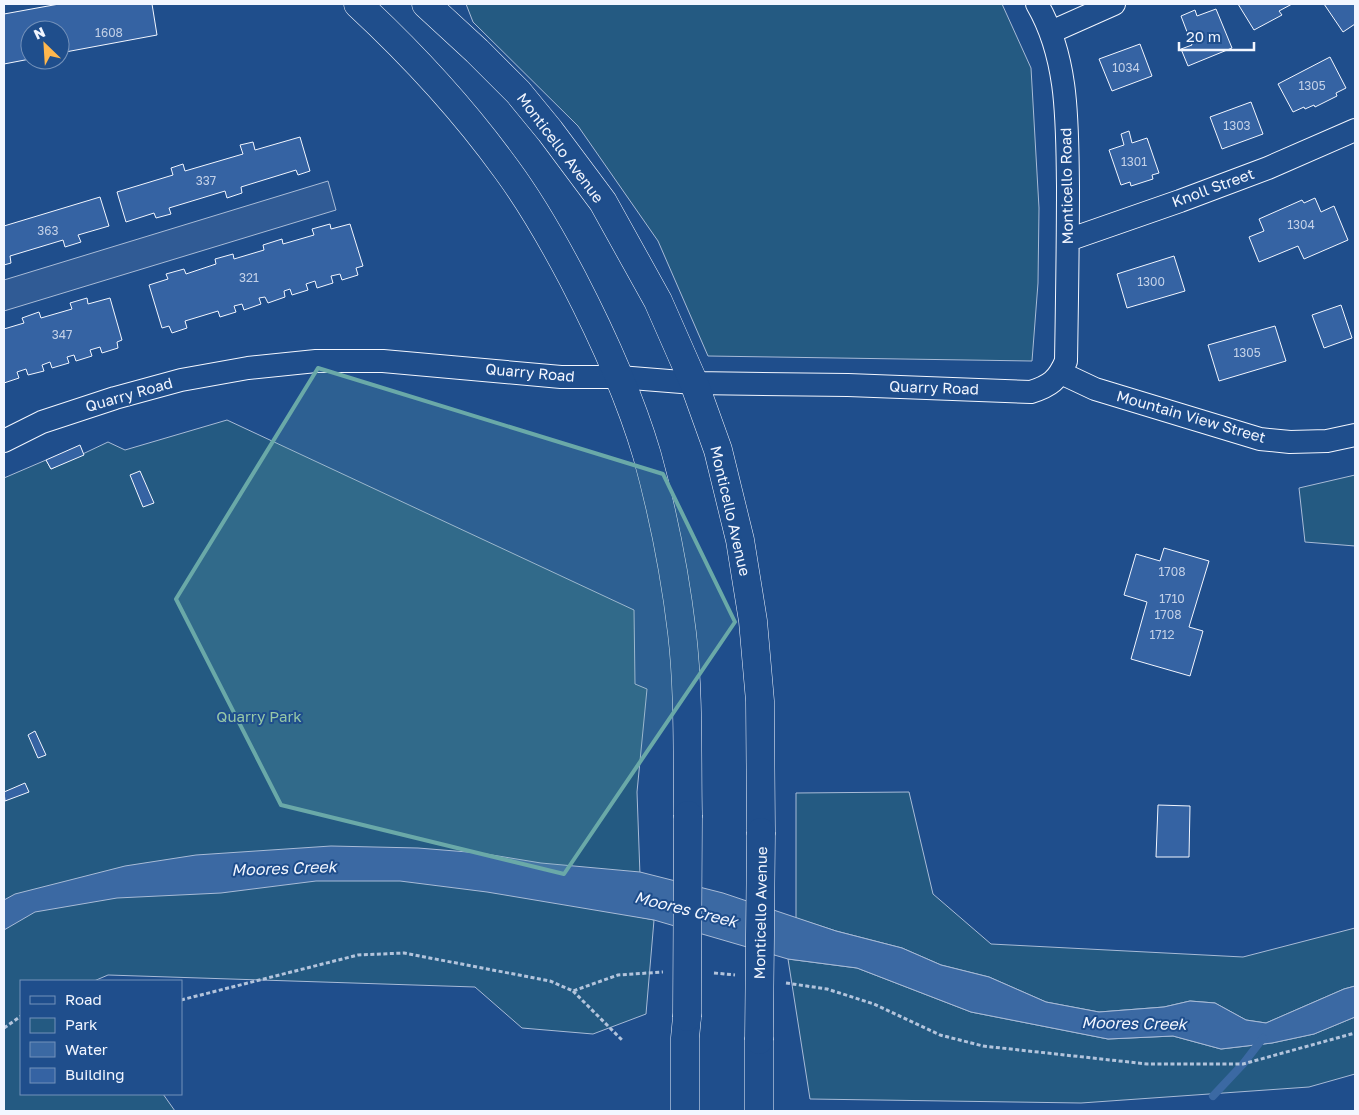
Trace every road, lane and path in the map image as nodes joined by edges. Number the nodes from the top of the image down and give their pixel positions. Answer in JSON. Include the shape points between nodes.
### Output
{"nodes":[{"id":1,"x":358,"y":4,"type":"edge"},
{"id":2,"x":426,"y":4,"type":"edge"},
{"id":3,"x":1037,"y":4,"type":"edge"},
{"id":4,"x":1114,"y":4,"type":"edge"},
{"id":5,"x":1051,"y":32,"type":"junction"},
{"id":6,"x":1355,"y":130,"type":"edge"},
{"id":7,"x":1068,"y":240,"type":"junction"},
{"id":8,"x":1061,"y":373,"type":"junction"},
{"id":9,"x":619,"y":377,"type":"junction"},
{"id":10,"x":694,"y":383,"type":"junction"},
{"id":11,"x":1355,"y":435,"type":"edge"},
{"id":12,"x":4,"y":441,"type":"edge"},
{"id":13,"x":574,"y":991,"type":"dead end"},
{"id":14,"x":20,"y":1017,"type":"edge"},
{"id":15,"x":4,"y":1028,"type":"edge"},
{"id":16,"x":623,"y":1041,"type":"dead end"},
{"id":17,"x":686,"y":1111,"type":"edge"},
{"id":18,"x":759,"y":1111,"type":"edge"}],
"edges":[{"from":1,"to":9,"type":"main road","via":[[452,99],[506,168],[555,244],[597,324]]},
{"from":2,"to":10,"type":"main road","name":"Monticello Avenue","via":[[518,92],[602,202],[658,301]]},
{"from":3,"to":5,"type":"street","name":"Monticello Road"},
{"from":4,"to":5,"type":"street"},
{"from":5,"to":7,"type":"street","name":"Monticello Road","via":[[1062,71],[1066,110]]},
{"from":6,"to":7,"type":"street","name":"Knoll Street","via":[[1251,174]]},
{"from":7,"to":8,"type":"street","name":"Monticello Road","via":[[1066,361]]},
{"from":8,"to":10,"type":"street","name":"Quarry Road","via":[[1046,387],[1031,392]]},
{"from":8,"to":11,"type":"street","name":"Mountain View Street","via":[[1096,389],[1260,439],[1327,441]]},
{"from":9,"to":10,"type":"street","name":"Quarry Road"},
{"from":9,"to":12,"type":"street","name":"Quarry Road","via":[[561,377],[383,361],[316,361],[248,368],[181,380],[116,398],[42,422]]},
{"from":9,"to":17,"type":"main road","bridge":true,"via":[[647,455],[668,544],[682,633],[688,815]]},
{"from":10,"to":18,"type":"main road","name":"Monticello Avenue","bridge":true,"via":[[718,450],[740,540],[753,621],[760,701]]},
{"from":13,"to":16,"type":"path"},
{"from":14,"to":15,"type":"path"}]}
